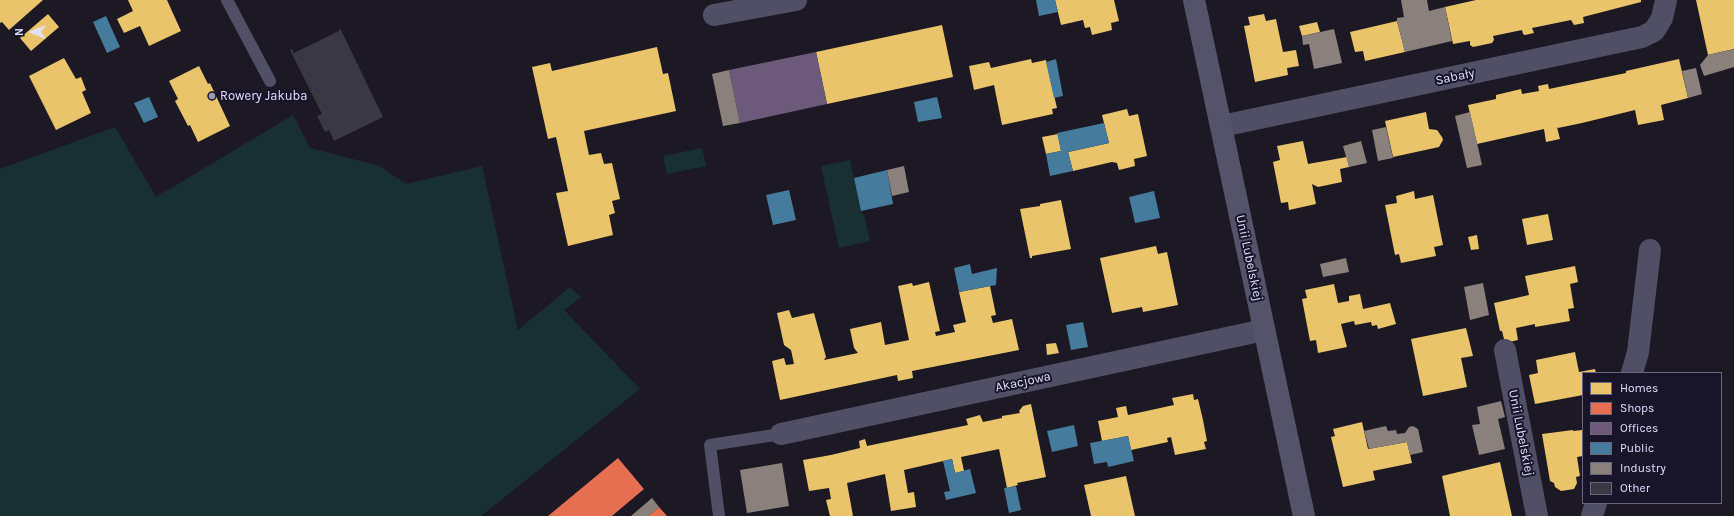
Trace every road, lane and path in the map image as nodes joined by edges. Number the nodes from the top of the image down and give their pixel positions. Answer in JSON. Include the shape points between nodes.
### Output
{"nodes":[{"id":1,"x":227,"y":0,"type":"edge"},
{"id":2,"x":796,"y":0,"type":"edge"},
{"id":3,"x":1194,"y":0,"type":"edge"},
{"id":4,"x":1666,"y":0,"type":"edge"},
{"id":5,"x":714,"y":15,"type":"dead end"},
{"id":6,"x":270,"y":81,"type":"dead end"},
{"id":7,"x":1222,"y":126,"type":"junction"},
{"id":8,"x":1650,"y":250,"type":"dead end"},
{"id":9,"x":1264,"y":330,"type":"junction"},
{"id":10,"x":1505,"y":350,"type":"dead end"},
{"id":11,"x":1632,"y":372,"type":"edge"},
{"id":12,"x":781,"y":434,"type":"joint"},
{"id":13,"x":1596,"y":504,"type":"edge"},
{"id":14,"x":719,"y":516,"type":"edge"},
{"id":15,"x":1304,"y":516,"type":"edge"},
{"id":16,"x":1537,"y":516,"type":"edge"},
{"id":17,"x":1592,"y":516,"type":"edge"}],
"edges":[{"from":1,"to":6,"type":"lane"},
{"from":2,"to":5,"type":"street"},
{"from":3,"to":7,"type":"street","name":"Unii Lubelskiej"},
{"from":4,"to":7,"type":"street","name":"Sabały","via":[[1662,18],[1654,31],[1642,37]]},
{"from":7,"to":9,"type":"street","name":"Unii Lubelskiej"},
{"from":8,"to":11,"type":"street","via":[[1638,352]]},
{"from":9,"to":12,"type":"street","name":"Akacjowa"},
{"from":9,"to":15,"type":"street","name":"Unii Lubelskiej"},
{"from":10,"to":16,"type":"street","name":"Unii Lubelskiej"},
{"from":12,"to":14,"type":"lane","via":[[710,444]]},
{"from":13,"to":17,"type":"street"}]}
